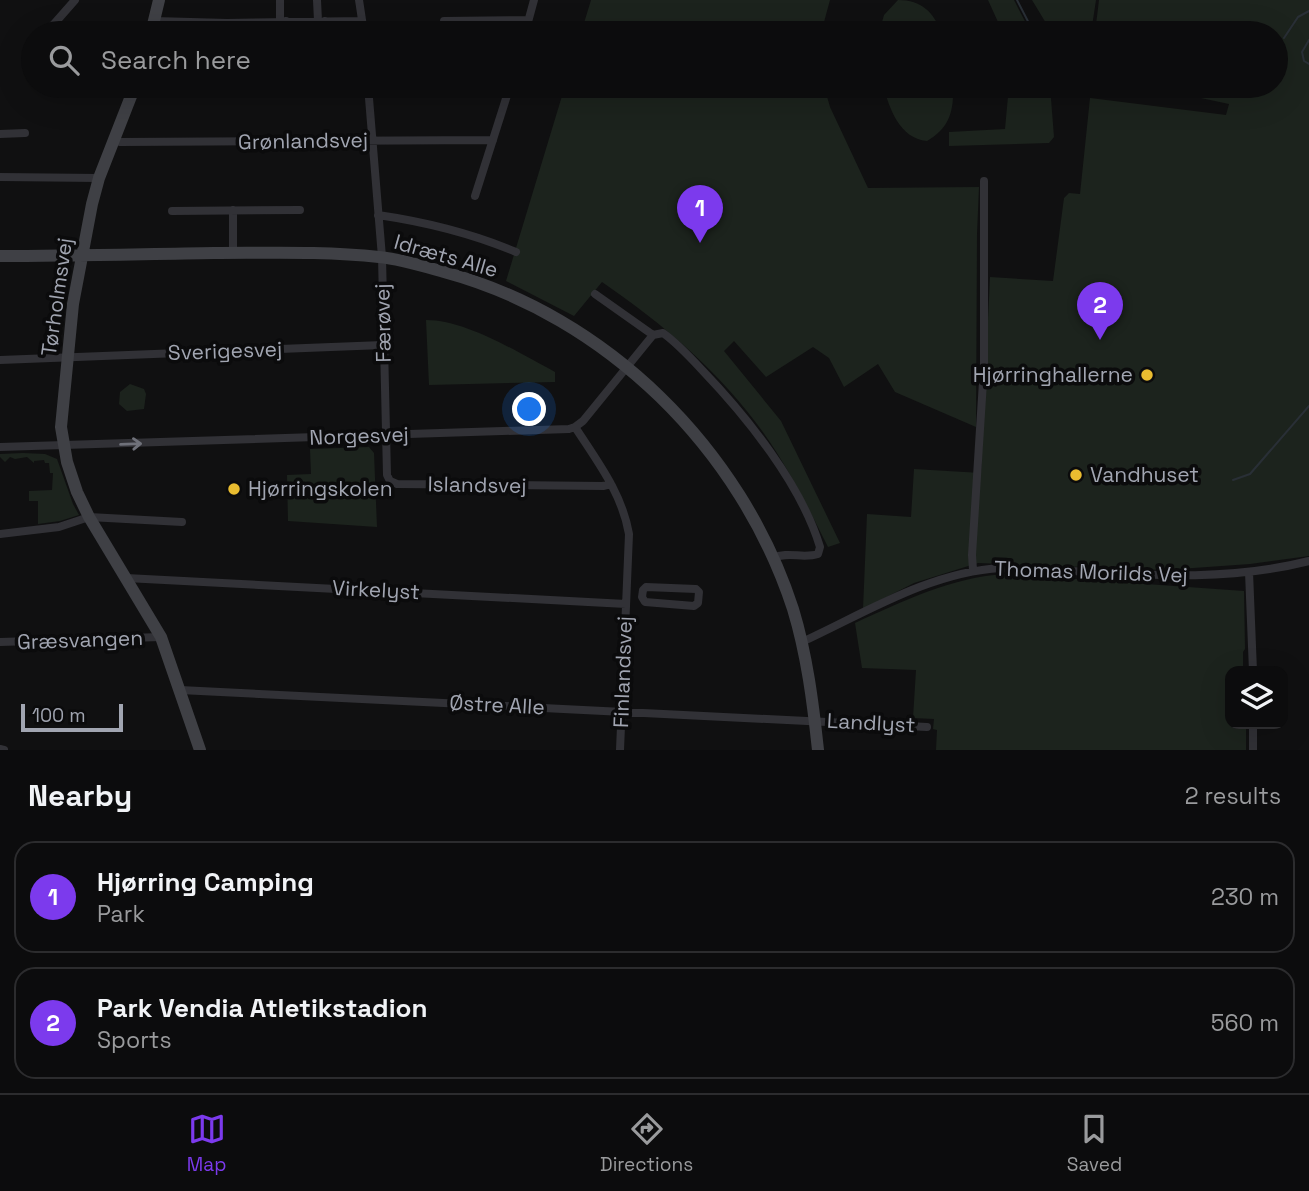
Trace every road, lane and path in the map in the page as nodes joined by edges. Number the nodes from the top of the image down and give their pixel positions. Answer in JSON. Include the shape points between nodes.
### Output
{"nodes":[{"id":1,"x":75,"y":0,"type":"edge"},
{"id":2,"x":159,"y":0,"type":"edge"},
{"id":3,"x":280,"y":0,"type":"edge"},
{"id":4,"x":317,"y":0,"type":"edge"},
{"id":5,"x":359,"y":0,"type":"edge"},
{"id":6,"x":534,"y":0,"type":"edge"},
{"id":7,"x":528,"y":20,"type":"joint"},
{"id":8,"x":57,"y":21,"type":"edge"},
{"id":9,"x":154,"y":21,"type":"edge"},
{"id":10,"x":283,"y":21,"type":"edge"},
{"id":11,"x":321,"y":21,"type":"joint"},
{"id":12,"x":362,"y":21,"type":"joint"},
{"id":13,"x":444,"y":21,"type":"dead end"},
{"id":14,"x":130,"y":98,"type":"edge"},
{"id":15,"x":369,"y":98,"type":"edge"},
{"id":16,"x":506,"y":98,"type":"edge"},
{"id":17,"x":0,"y":134,"type":"edge"},
{"id":18,"x":25,"y":134,"type":"dead end"},
{"id":19,"x":114,"y":140,"type":"junction"},
{"id":20,"x":372,"y":140,"type":"junction"},
{"id":21,"x":493,"y":140,"type":"junction"},
{"id":22,"x":0,"y":177,"type":"edge"},
{"id":23,"x":99,"y":178,"type":"junction"},
{"id":24,"x":984,"y":181,"type":"dead end"},
{"id":25,"x":475,"y":196,"type":"dead end"},
{"id":26,"x":300,"y":209,"type":"dead end"},
{"id":27,"x":233,"y":210,"type":"junction"},
{"id":28,"x":172,"y":211,"type":"dead end"},
{"id":29,"x":378,"y":215,"type":"junction"},
{"id":30,"x":516,"y":252,"type":"dead end"},
{"id":31,"x":233,"y":253,"type":"junction"},
{"id":32,"x":0,"y":256,"type":"edge"},
{"id":33,"x":81,"y":256,"type":"junction"},
{"id":34,"x":382,"y":257,"type":"junction"},
{"id":35,"x":595,"y":294,"type":"dead end"},
{"id":36,"x":653,"y":335,"type":"junction"},
{"id":37,"x":383,"y":345,"type":"junction"},
{"id":38,"x":67,"y":357,"type":"junction"},
{"id":39,"x":0,"y":360,"type":"edge"},
{"id":40,"x":627,"y":366,"type":"junction"},
{"id":41,"x":575,"y":427,"type":"junction"},
{"id":42,"x":386,"y":435,"type":"junction"},
{"id":43,"x":63,"y":445,"type":"junction"},
{"id":44,"x":0,"y":447,"type":"edge"},
{"id":45,"x":611,"y":484,"type":"junction"},
{"id":46,"x":89,"y":517,"type":"junction"},
{"id":47,"x":182,"y":522,"type":"dead end"},
{"id":48,"x":0,"y":534,"type":"edge"},
{"id":49,"x":773,"y":558,"type":"junction"},
{"id":50,"x":1309,"y":561,"type":"edge"},
{"id":51,"x":973,"y":570,"type":"junction"},
{"id":52,"x":1249,"y":572,"type":"junction"},
{"id":53,"x":126,"y":578,"type":"junction"},
{"id":54,"x":642,"y":595,"type":"junction"},
{"id":55,"x":626,"y":599,"type":"junction"},
{"id":56,"x":161,"y":637,"type":"junction"},
{"id":57,"x":0,"y":642,"type":"edge"},
{"id":58,"x":802,"y":642,"type":"junction"},
{"id":59,"x":1252,"y":666,"type":"edge"},
{"id":60,"x":180,"y":690,"type":"junction"},
{"id":61,"x":621,"y":711,"type":"junction"},
{"id":62,"x":815,"y":720,"type":"junction"},
{"id":63,"x":927,"y":727,"type":"dead end"},
{"id":64,"x":1253,"y":729,"type":"edge"},
{"id":65,"x":200,"y":750,"type":"edge"},
{"id":66,"x":620,"y":750,"type":"edge"},
{"id":67,"x":818,"y":750,"type":"edge"},
{"id":68,"x":1253,"y":750,"type":"edge"}],
"edges":[{"from":1,"to":8,"type":"street"},
{"from":2,"to":9,"type":"street"},
{"from":3,"to":10,"type":"street"},
{"from":4,"to":11,"type":"street"},
{"from":5,"to":12,"type":"street"},
{"from":6,"to":7,"type":"street"},
{"from":7,"to":13,"type":"street"},
{"from":11,"to":12,"type":"street"},
{"from":14,"to":19,"type":"street","name":"Tørholmsvej"},
{"from":15,"to":20,"type":"street","name":"Færøvej"},
{"from":16,"to":21,"type":"street"},
{"from":17,"to":18,"type":"street"},
{"from":19,"to":20,"type":"street","name":"Grønlandsvej"},
{"from":19,"to":23,"type":"street","name":"Tørholmsvej"},
{"from":20,"to":21,"type":"street","name":"Grønlandsvej"},
{"from":20,"to":29,"type":"street","name":"Færøvej"},
{"from":21,"to":25,"type":"street"},
{"from":22,"to":23,"type":"street"},
{"from":23,"to":33,"type":"street","name":"Tørholmsvej"},
{"from":24,"to":51,"type":"street","via":[[984,366]]},
{"from":26,"to":27,"type":"street"},
{"from":27,"to":28,"type":"street"},
{"from":27,"to":31,"type":"street"},
{"from":29,"to":30,"type":"street","name":"Idræts Alle","via":[[443,227]]},
{"from":29,"to":34,"type":"street","name":"Færøvej"},
{"from":31,"to":33,"type":"street","name":"Idræts Alle"},
{"from":31,"to":34,"type":"street","name":"Idræts Alle"},
{"from":32,"to":33,"type":"street","name":"Idræts Alle"},
{"from":33,"to":38,"type":"street","name":"Tørholmsvej"},
{"from":34,"to":37,"type":"street","name":"Færøvej"},
{"from":34,"to":40,"type":"street","name":"Idræts Alle","via":[[497,290],[566,324]]},
{"from":35,"to":36,"type":"street"},
{"from":36,"to":40,"type":"street"},
{"from":36,"to":49,"type":"street","via":[[666,335],[738,409],[798,499],[820,552]]},
{"from":37,"to":38,"type":"street","name":"Sverigesvej"},
{"from":37,"to":42,"type":"street","name":"Færøvej"},
{"from":38,"to":39,"type":"street","name":"Sverigesvej"},
{"from":38,"to":43,"type":"street","name":"Tørholmsvej"},
{"from":40,"to":41,"type":"street"},
{"from":40,"to":49,"type":"street","name":"Idræts Alle","via":[[707,449],[754,519]]},
{"from":41,"to":42,"type":"street","name":"Norgesvej"},
{"from":41,"to":45,"type":"street","name":"Finlandsvej"},
{"from":43,"to":42,"type":"street","name":"Norgesvej","one_way":true},
{"from":42,"to":45,"type":"street","name":"Islandsvej","via":[[387,475],[397,484]]},
{"from":43,"to":44,"type":"street","name":"Norgesvej"},
{"from":43,"to":46,"type":"street","name":"Tørholmsvej"},
{"from":45,"to":55,"type":"street","name":"Finlandsvej","via":[[629,534]]},
{"from":46,"to":47,"type":"street"},
{"from":46,"to":48,"type":"street","via":[[60,527]]},
{"from":46,"to":53,"type":"street","name":"Tørholmsvej"},
{"from":49,"to":58,"type":"street","name":"Idræts Alle"},
{"from":50,"to":52,"type":"street","name":"Thomas Morilds Vej"},
{"from":51,"to":52,"type":"street","name":"Thomas Morilds Vej","via":[[1032,568],[1171,576]]},
{"from":51,"to":58,"type":"street","name":"Thomas Morilds Vej","via":[[930,583]]},
{"from":52,"to":59,"type":"street"},
{"from":53,"to":55,"type":"street","name":"Virkelyst"},
{"from":53,"to":56,"type":"street","name":"Tørholmsvej"},
{"from":54,"to":54,"type":"street","name":"Finlandsvej","via":[[646,587],[699,592],[694,606],[647,603]]},
{"from":54,"to":55,"type":"street","name":"Finlandsvej"},
{"from":55,"to":61,"type":"street","name":"Finlandsvej"},
{"from":56,"to":57,"type":"street","name":"Græsvangen"},
{"from":56,"to":60,"type":"street","name":"Tørholmsvej"},
{"from":58,"to":62,"type":"street","name":"Idræts Alle"},
{"from":60,"to":61,"type":"street","name":"Østre Alle"},
{"from":60,"to":65,"type":"street","name":"Tørholmsvej"},
{"from":61,"to":62,"type":"street","name":"Østre Alle"},
{"from":61,"to":66,"type":"street","name":"Finlandsvej"},
{"from":62,"to":63,"type":"street","name":"Landlyst"},
{"from":62,"to":67,"type":"street","name":"Idræts Alle"},
{"from":64,"to":68,"type":"street"}]}
